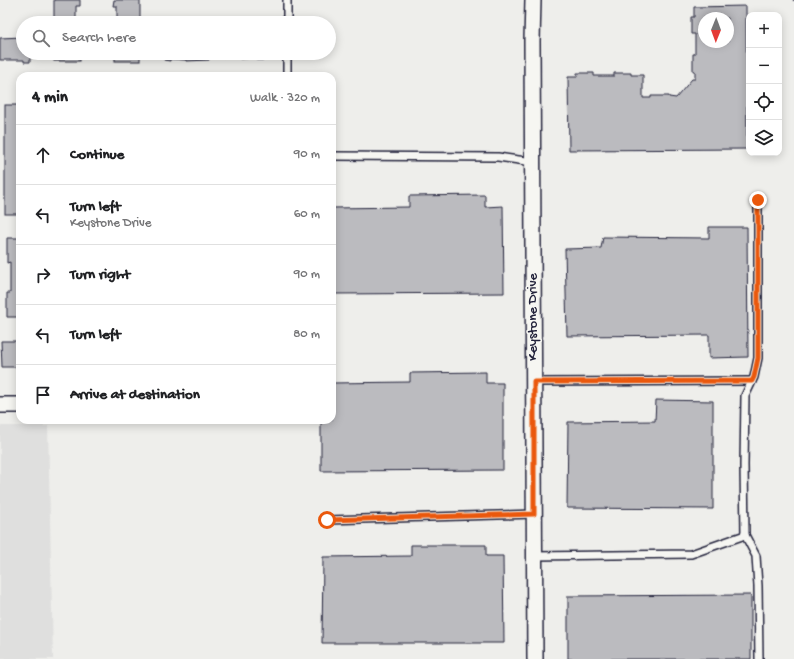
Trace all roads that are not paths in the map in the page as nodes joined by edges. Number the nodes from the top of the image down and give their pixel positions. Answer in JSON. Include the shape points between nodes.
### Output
{"nodes":[{"id":1,"x":287,"y":0,"type":"edge"},
{"id":2,"x":533,"y":0,"type":"edge"},
{"id":3,"x":287,"y":16,"type":"edge"},
{"id":4,"x":287,"y":60,"type":"edge"},
{"id":5,"x":287,"y":72,"type":"edge"},
{"id":6,"x":336,"y":156,"type":"edge"},
{"id":7,"x":533,"y":162,"type":"junction"},
{"id":8,"x":758,"y":200,"type":"dead end"},
{"id":9,"x":752,"y":381,"type":"junction"},
{"id":10,"x":534,"y":382,"type":"junction"},
{"id":11,"x":0,"y":405,"type":"edge"},
{"id":12,"x":16,"y":405,"type":"edge"},
{"id":13,"x":534,"y":514,"type":"junction"},
{"id":14,"x":327,"y":520,"type":"dead end"},
{"id":15,"x":745,"y":535,"type":"junction"},
{"id":16,"x":535,"y":556,"type":"junction"},
{"id":17,"x":535,"y":659,"type":"edge"},
{"id":18,"x":759,"y":659,"type":"edge"}],
"edges":[{"from":1,"to":3,"type":"lane"},
{"from":2,"to":7,"type":"street","name":"Keystone Drive"},
{"from":4,"to":5,"type":"lane"},
{"from":6,"to":7,"type":"lane","via":[[498,157]]},
{"from":7,"to":10,"type":"street","name":"Keystone Drive"},
{"from":8,"to":9,"type":"lane","via":[[758,358]]},
{"from":9,"to":10,"type":"lane"},
{"from":9,"to":15,"type":"lane","via":[[745,396]]},
{"from":10,"to":13,"type":"street","name":"Keystone Drive"},
{"from":11,"to":12,"type":"street"},
{"from":13,"to":14,"type":"lane"},
{"from":13,"to":16,"type":"street","name":"Keystone Drive"},
{"from":15,"to":16,"type":"lane","via":[[691,554]]},
{"from":15,"to":18,"type":"lane","via":[[756,556]]},
{"from":16,"to":17,"type":"street","name":"Keystone Drive"}]}
